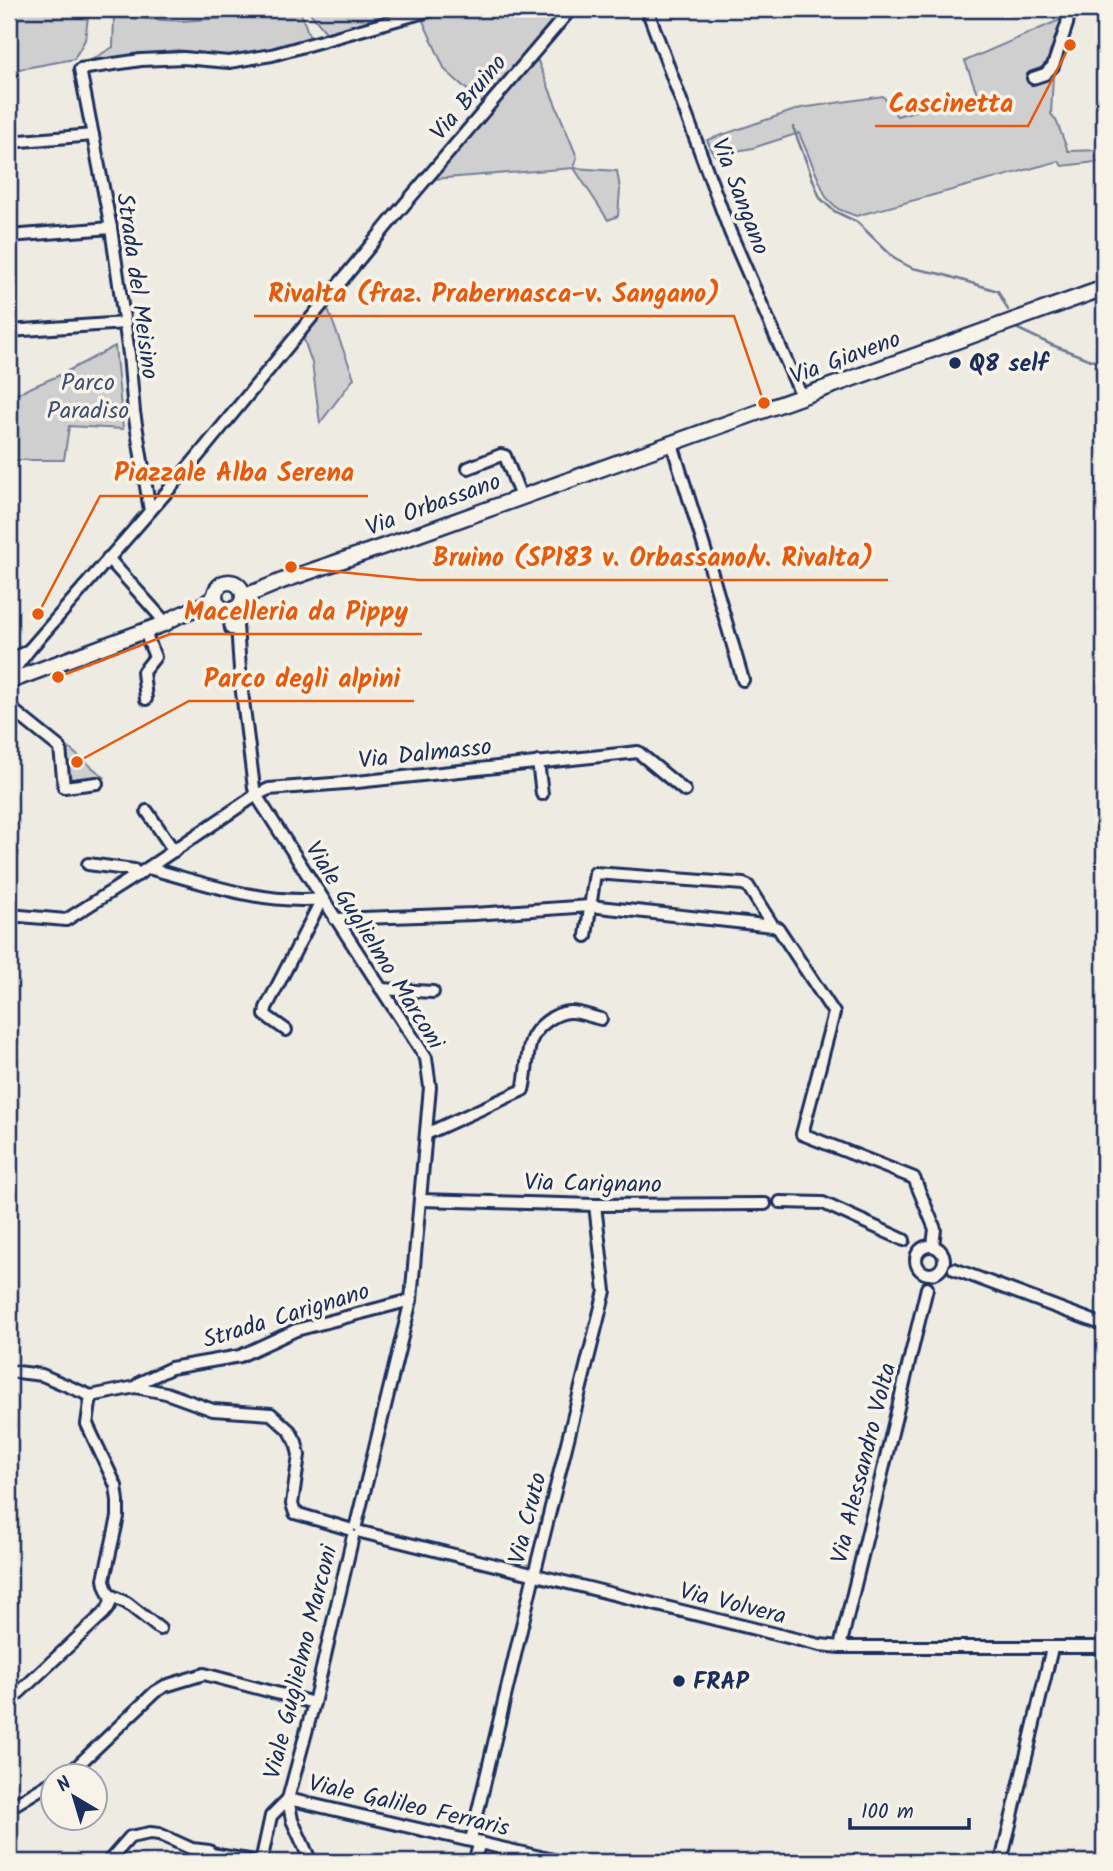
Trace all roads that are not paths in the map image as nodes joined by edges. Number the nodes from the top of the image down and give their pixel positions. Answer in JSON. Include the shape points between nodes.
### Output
{"nodes":[{"id":1,"x":435,"y":9,"type":"edge"},
{"id":2,"x":571,"y":9,"type":"edge"},
{"id":3,"x":647,"y":9,"type":"edge"},
{"id":4,"x":1065,"y":9,"type":"edge"},
{"id":5,"x":1033,"y":78,"type":"dead end"},
{"id":6,"x":93,"y":135,"type":"junction"},
{"id":7,"x":9,"y":142,"type":"edge"},
{"id":8,"x":111,"y":229,"type":"junction"},
{"id":9,"x":9,"y":236,"type":"edge"},
{"id":10,"x":1104,"y":288,"type":"edge"},
{"id":11,"x":125,"y":323,"type":"junction"},
{"id":12,"x":9,"y":331,"type":"edge"},
{"id":13,"x":802,"y":397,"type":"junction"},
{"id":14,"x":672,"y":444,"type":"junction"},
{"id":15,"x":468,"y":468,"type":"dead end"},
{"id":16,"x":521,"y":497,"type":"junction"},
{"id":17,"x":150,"y":511,"type":"junction"},
{"id":18,"x":108,"y":558,"type":"junction"},
{"id":19,"x":231,"y":601,"type":"junction"},
{"id":20,"x":166,"y":624,"type":"junction"},
{"id":21,"x":145,"y":632,"type":"junction"},
{"id":22,"x":10,"y":671,"type":"edge"},
{"id":23,"x":743,"y":680,"type":"dead end"},
{"id":24,"x":146,"y":699,"type":"dead end"},
{"id":25,"x":9,"y":707,"type":"edge"},
{"id":26,"x":538,"y":762,"type":"junction"},
{"id":27,"x":97,"y":783,"type":"dead end"},
{"id":28,"x":685,"y":791,"type":"dead end"},
{"id":29,"x":542,"y":794,"type":"dead end"},
{"id":30,"x":256,"y":795,"type":"junction"},
{"id":31,"x":147,"y":811,"type":"dead end"},
{"id":32,"x":174,"y":851,"type":"junction"},
{"id":33,"x":88,"y":864,"type":"dead end"},
{"id":34,"x":148,"y":868,"type":"junction"},
{"id":35,"x":138,"y":875,"type":"junction"},
{"id":36,"x":322,"y":899,"type":"junction"},
{"id":37,"x":590,"y":906,"type":"junction"},
{"id":38,"x":9,"y":915,"type":"edge"},
{"id":39,"x":335,"y":919,"type":"junction"},
{"id":40,"x":773,"y":926,"type":"junction"},
{"id":41,"x":586,"y":936,"type":"dead end"},
{"id":42,"x":381,"y":989,"type":"junction"},
{"id":43,"x":433,"y":992,"type":"dead end"},
{"id":44,"x":601,"y":1019,"type":"dead end"},
{"id":45,"x":286,"y":1030,"type":"dead end"},
{"id":46,"x":426,"y":1134,"type":"junction"},
{"id":47,"x":420,"y":1200,"type":"junction"},
{"id":48,"x":780,"y":1202,"type":"dead end"},
{"id":49,"x":595,"y":1205,"type":"junction"},
{"id":50,"x":765,"y":1205,"type":"dead end"},
{"id":51,"x":924,"y":1249,"type":"junction"},
{"id":52,"x":940,"y":1268,"type":"junction"},
{"id":53,"x":921,"y":1272,"type":"junction"},
{"id":54,"x":927,"y":1288,"type":"junction"},
{"id":55,"x":411,"y":1300,"type":"junction"},
{"id":56,"x":1104,"y":1325,"type":"edge"},
{"id":57,"x":9,"y":1371,"type":"edge"},
{"id":58,"x":135,"y":1387,"type":"junction"},
{"id":59,"x":91,"y":1396,"type":"junction"},
{"id":60,"x":355,"y":1531,"type":"junction"},
{"id":61,"x":534,"y":1575,"type":"junction"},
{"id":62,"x":110,"y":1595,"type":"junction"},
{"id":63,"x":160,"y":1629,"type":"dead end"},
{"id":64,"x":840,"y":1647,"type":"junction"},
{"id":65,"x":1104,"y":1647,"type":"edge"},
{"id":66,"x":1052,"y":1648,"type":"junction"},
{"id":67,"x":9,"y":1702,"type":"edge"},
{"id":68,"x":314,"y":1703,"type":"junction"},
{"id":69,"x":81,"y":1762,"type":"edge"},
{"id":70,"x":38,"y":1790,"type":"edge"},
{"id":71,"x":288,"y":1799,"type":"junction"},
{"id":72,"x":9,"y":1808,"type":"edge"},
{"id":73,"x":476,"y":1841,"type":"junction"},
{"id":74,"x":108,"y":1862,"type":"edge"},
{"id":75,"x":261,"y":1862,"type":"edge"},
{"id":76,"x":311,"y":1862,"type":"edge"},
{"id":77,"x":474,"y":1862,"type":"edge"},
{"id":78,"x":562,"y":1862,"type":"edge"},
{"id":79,"x":1002,"y":1862,"type":"edge"}],
"edges":[{"from":1,"to":6,"type":"street","name":"Strada del Meisino","via":[[272,55],[229,62],[141,60],[80,69]]},
{"from":2,"to":17,"type":"street","name":"Via Bruino"},
{"from":3,"to":13,"type":"street","name":"Via Sangano","via":[[730,232]]},
{"from":4,"to":5,"type":"street","via":[[1067,24],[1053,66]]},
{"from":6,"to":7,"type":"street"},
{"from":6,"to":8,"type":"street","name":"Strada del Meisino"},
{"from":8,"to":9,"type":"street"},
{"from":8,"to":11,"type":"street","name":"Strada del Meisino"},
{"from":10,"to":13,"type":"main road","name":"Via Giaveno"},
{"from":11,"to":12,"type":"street"},
{"from":11,"to":17,"type":"street","name":"Strada del Meisino"},
{"from":13,"to":14,"type":"main road","name":"Via Giaveno"},
{"from":14,"to":16,"type":"main road","name":"Via Giaveno"},
{"from":14,"to":23,"type":"street"},
{"from":15,"to":16,"type":"street","name":"Via Orbassano","via":[[505,456]]},
{"from":16,"to":19,"type":"main road","name":"Via Orbassano"},
{"from":17,"to":18,"type":"street","name":"Via Bruino"},
{"from":18,"to":20,"type":"street"},
{"from":18,"to":22,"type":"street","name":"Via Bruino"},
{"from":19,"to":20,"type":"main road","name":"Via Orbassano","via":[[208,603]]},
{"from":19,"to":30,"type":"street","name":"Viale Guglielmo Marconi"},
{"from":20,"to":21,"type":"main road","name":"Via Orbassano"},
{"from":21,"to":22,"type":"main road","name":"Via Orbassano","via":[[37,672]]},
{"from":21,"to":24,"type":"street","via":[[155,657],[143,672]]},
{"from":25,"to":27,"type":"street","via":[[60,748],[64,787]]},
{"from":26,"to":28,"type":"street","name":"Via Dalmasso","via":[[638,751]]},
{"from":26,"to":29,"type":"street"},
{"from":26,"to":30,"type":"street","name":"Via Dalmasso","via":[[269,789]]},
{"from":30,"to":32,"type":"street","name":"Via Dalmasso"},
{"from":30,"to":36,"type":"street","name":"Viale Guglielmo Marconi"},
{"from":31,"to":32,"type":"street"},
{"from":32,"to":34,"type":"street","name":"Via Dalmasso"},
{"from":33,"to":35,"type":"street","via":[[134,870]]},
{"from":34,"to":35,"type":"street","name":"Via Dalmasso"},
{"from":34,"to":36,"type":"street","via":[[253,895]]},
{"from":35,"to":38,"type":"street","name":"Via Dalmasso","via":[[66,920]]},
{"from":36,"to":39,"type":"street","name":"Viale Guglielmo Marconi"},
{"from":36,"to":45,"type":"street","via":[[266,1008],[265,1015]]},
{"from":37,"to":39,"type":"street"},
{"from":37,"to":40,"type":"street"},
{"from":37,"to":40,"type":"street","via":[[595,873],[743,884]]},
{"from":37,"to":41,"type":"street"},
{"from":39,"to":42,"type":"street","name":"Viale Guglielmo Marconi"},
{"from":40,"to":51,"type":"street","via":[[834,1013],[802,1133],[914,1178],[935,1229]]},
{"from":42,"to":43,"type":"street"},
{"from":42,"to":46,"type":"street","name":"Viale Guglielmo Marconi","via":[[426,1058],[430,1087]]},
{"from":44,"to":46,"type":"street","via":[[570,1012],[547,1022],[530,1043],[523,1090]]},
{"from":46,"to":47,"type":"street","name":"Viale Guglielmo Marconi"},
{"from":47,"to":49,"type":"street","name":"Via Carignano"},
{"from":47,"to":55,"type":"street","name":"Viale Guglielmo Marconi"},
{"from":48,"to":51,"type":"street","via":[[822,1203]]},
{"from":49,"to":50,"type":"street","name":"Via Carignano"},
{"from":49,"to":61,"type":"street","name":"Via Cruto","via":[[605,1291]]},
{"from":51,"to":52,"type":"street","via":[[940,1250]]},
{"from":51,"to":53,"type":"street","via":[[916,1264]]},
{"from":52,"to":53,"type":"street"},
{"from":52,"to":54,"type":"street","name":"Via Alessandro Volta"},
{"from":52,"to":56,"type":"street","via":[[954,1269]]},
{"from":53,"to":54,"type":"street"},
{"from":54,"to":64,"type":"street","name":"Via Alessandro Volta"},
{"from":55,"to":58,"type":"street","name":"Strada Carignano","via":[[296,1330],[240,1356],[171,1368]]},
{"from":55,"to":60,"type":"street","name":"Viale Guglielmo Marconi"},
{"from":57,"to":59,"type":"street","via":[[42,1375]]},
{"from":58,"to":59,"type":"street","name":"Via Volvera"},
{"from":58,"to":60,"type":"street","name":"Via Volvera","via":[[213,1410],[275,1416],[290,1431],[299,1455],[292,1504],[295,1513]]},
{"from":59,"to":62,"type":"street","via":[[87,1424],[116,1486],[118,1501],[104,1578]]},
{"from":60,"to":61,"type":"street","name":"Via Volvera"},
{"from":60,"to":68,"type":"street","name":"Viale Guglielmo Marconi"},
{"from":61,"to":64,"type":"street","name":"Via Volvera","via":[[784,1638]]},
{"from":61,"to":73,"type":"street","name":"Via Cruto"},
{"from":62,"to":63,"type":"street"},
{"from":62,"to":67,"type":"street","via":[[104,1613]]},
{"from":64,"to":66,"type":"street","name":"Via Volvera"},
{"from":65,"to":66,"type":"street","name":"Via Volvera"},
{"from":66,"to":79,"type":"street"},
{"from":68,"to":69,"type":"street","via":[[204,1674],[155,1692]]},
{"from":68,"to":71,"type":"street","name":"Viale Guglielmo Marconi"},
{"from":70,"to":72,"type":"street"},
{"from":71,"to":73,"type":"street","name":"Viale Galileo Ferraris"},
{"from":71,"to":75,"type":"street","via":[[271,1816]]},
{"from":71,"to":76,"type":"street"},
{"from":73,"to":77,"type":"street","name":"Via Cruto"},
{"from":73,"to":78,"type":"street","name":"Viale Galileo Ferraris"},
{"from":74,"to":75,"type":"street","via":[[130,1837],[154,1833],[192,1849]]}]}
